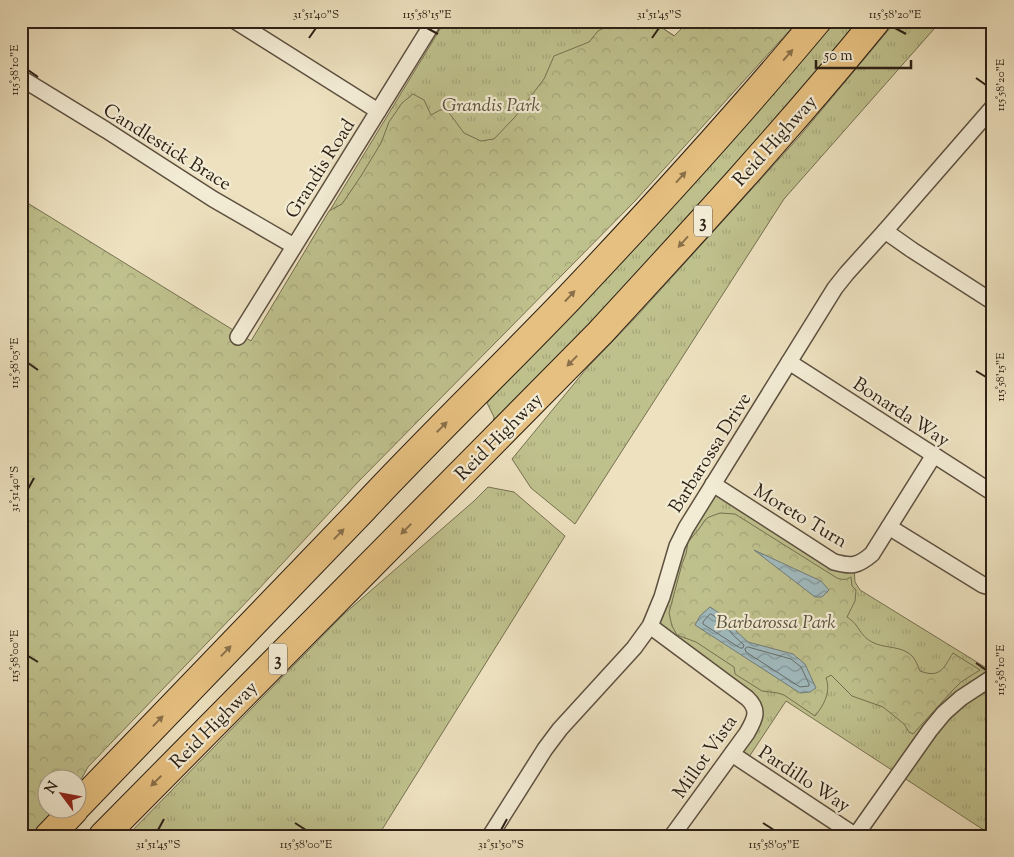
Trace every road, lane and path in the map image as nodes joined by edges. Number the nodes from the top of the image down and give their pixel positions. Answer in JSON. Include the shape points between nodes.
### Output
{"nodes":[{"id":1,"x":235,"y":21,"type":"edge"},
{"id":2,"x":434,"y":21,"type":"edge"},
{"id":3,"x":817,"y":21,"type":"edge"},
{"id":4,"x":876,"y":21,"type":"edge"},
{"id":5,"x":21,"y":78,"type":"edge"},
{"id":6,"x":993,"y":107,"type":"edge"},
{"id":7,"x":378,"y":110,"type":"junction"},
{"id":8,"x":885,"y":231,"type":"junction"},
{"id":9,"x":294,"y":246,"type":"junction"},
{"id":10,"x":993,"y":302,"type":"edge"},
{"id":11,"x":238,"y":337,"type":"dead end"},
{"id":12,"x":789,"y":362,"type":"junction"},
{"id":13,"x":934,"y":455,"type":"junction"},
{"id":14,"x":713,"y":484,"type":"junction"},
{"id":15,"x":993,"y":493,"type":"edge"},
{"id":16,"x":889,"y":527,"type":"junction"},
{"id":17,"x":993,"y":587,"type":"edge"},
{"id":18,"x":650,"y":626,"type":"junction"},
{"id":19,"x":993,"y":677,"type":"edge"},
{"id":20,"x":732,"y":754,"type":"junction"},
{"id":21,"x":88,"y":796,"type":"edge"},
{"id":22,"x":64,"y":820,"type":"edge"},
{"id":23,"x":49,"y":836,"type":"edge"},
{"id":24,"x":103,"y":836,"type":"edge"},
{"id":25,"x":490,"y":836,"type":"edge"},
{"id":26,"x":672,"y":836,"type":"edge"},
{"id":27,"x":856,"y":836,"type":"edge"}],
"edges":[{"from":1,"to":7,"type":"street"},
{"from":2,"to":7,"type":"street","name":"Grandis Road"},
{"from":21,"to":3,"type":"highway","number":"3","one_way":true,"via":[[567,300],[645,217]]},
{"from":4,"to":24,"type":"highway","name":"Reid Highway","number":"3","one_way":true,"via":[[680,247],[600,333]]},
{"from":5,"to":9,"type":"street","name":"Candlestick Brace"},
{"from":6,"to":8,"type":"street","name":"Barbarossa Drive"},
{"from":7,"to":9,"type":"street","name":"Grandis Road"},
{"from":8,"to":10,"type":"street"},
{"from":8,"to":12,"type":"street","name":"Barbarossa Drive","via":[[835,288]]},
{"from":9,"to":11,"type":"street","name":"Grandis Road"},
{"from":12,"to":13,"type":"street","name":"Bonarda Way"},
{"from":12,"to":14,"type":"street","name":"Barbarossa Drive"},
{"from":13,"to":15,"type":"street","name":"Bonarda Way"},
{"from":13,"to":16,"type":"street","name":"Moreto Turn"},
{"from":14,"to":16,"type":"street","name":"Moreto Turn","via":[[840,564],[864,562]]},
{"from":14,"to":18,"type":"street","name":"Barbarossa Drive","via":[[677,546]]},
{"from":16,"to":17,"type":"street","via":[[983,585]]},
{"from":18,"to":20,"type":"street","name":"Millot Vista","via":[[753,703],[752,725]]},
{"from":18,"to":25,"type":"street","name":"Barbarossa Drive","via":[[560,729]]},
{"from":19,"to":27,"type":"street","via":[[944,713]]},
{"from":20,"to":26,"type":"street","name":"Millot Vista"},
{"from":20,"to":27,"type":"street","name":"Pardillo Way"},
{"from":22,"to":23,"type":"highway"}]}
